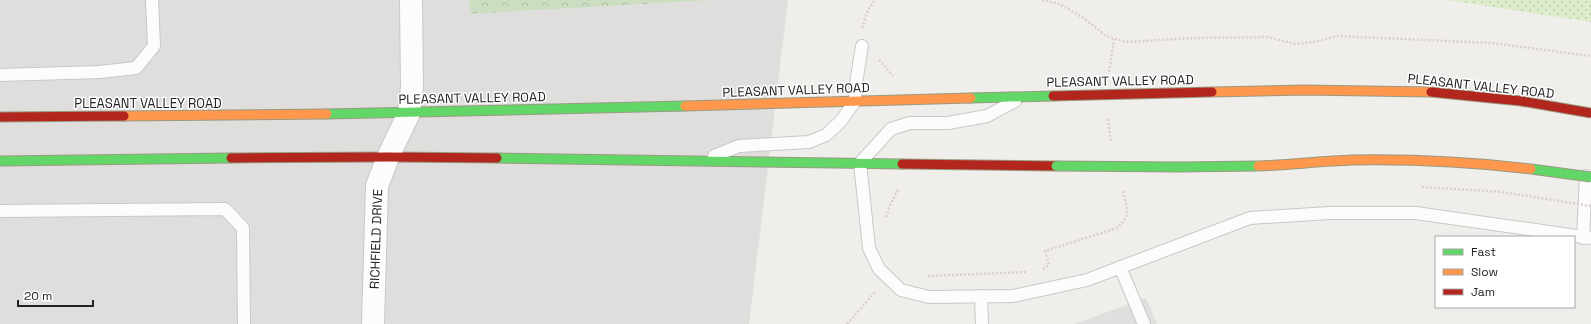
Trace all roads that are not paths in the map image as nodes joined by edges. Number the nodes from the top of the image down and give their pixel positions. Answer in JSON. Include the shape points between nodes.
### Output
{"nodes":[{"id":1,"x":152,"y":0,"type":"edge"},
{"id":2,"x":411,"y":0,"type":"edge"},
{"id":3,"x":862,"y":46,"type":"road end"},
{"id":4,"x":0,"y":74,"type":"edge"},
{"id":5,"x":1025,"y":96,"type":"junction"},
{"id":6,"x":856,"y":101,"type":"junction"},
{"id":7,"x":410,"y":113,"type":"junction"},
{"id":8,"x":1591,"y":113,"type":"edge"},
{"id":9,"x":0,"y":117,"type":"edge"},
{"id":10,"x":388,"y":157,"type":"junction"},
{"id":11,"x":703,"y":161,"type":"junction"},
{"id":12,"x":0,"y":162,"type":"edge"},
{"id":13,"x":860,"y":162,"type":"junction"},
{"id":14,"x":1589,"y":177,"type":"edge"},
{"id":15,"x":0,"y":211,"type":"edge"},
{"id":16,"x":1573,"y":236,"type":"edge"},
{"id":17,"x":1575,"y":236,"type":"edge"},
{"id":18,"x":1587,"y":238,"type":"edge"},
{"id":19,"x":1120,"y":268,"type":"junction"},
{"id":20,"x":981,"y":296,"type":"junction"},
{"id":21,"x":244,"y":324,"type":"edge"},
{"id":22,"x":373,"y":324,"type":"edge"},
{"id":23,"x":982,"y":324,"type":"edge"},
{"id":24,"x":1144,"y":324,"type":"edge"}],
"edges":[{"from":1,"to":4,"type":"lane","via":[[154,46],[136,68],[99,72]]},
{"from":2,"to":7,"type":"street"},
{"from":3,"to":6,"type":"lane"},
{"from":5,"to":6,"type":"main road","name":"PLEASANT VALLEY ROAD"},
{"from":5,"to":8,"type":"main road","name":"PLEASANT VALLEY ROAD","bridge":true,"via":[[1304,90],[1421,91],[1521,101]]},
{"from":5,"to":13,"type":"lane","via":[[987,116],[948,122],[910,123],[890,129]]},
{"from":6,"to":7,"type":"main road","name":"PLEASANT VALLEY ROAD"},
{"from":6,"to":11,"type":"lane","via":[[831,130],[809,142],[739,146]]},
{"from":7,"to":9,"type":"main road","name":"PLEASANT VALLEY ROAD"},
{"from":7,"to":10,"type":"street","name":"RICHFIELD DRIVE"},
{"from":10,"to":11,"type":"main road"},
{"from":10,"to":12,"type":"main road"},
{"from":10,"to":22,"type":"street","name":"RICHFIELD DRIVE","via":[[377,186]]},
{"from":11,"to":13,"type":"main road"},
{"from":13,"to":14,"type":"main road","bridge":true,"via":[[1168,168],[1363,160],[1442,160]]},
{"from":13,"to":20,"type":"lane","via":[[869,248],[879,269],[901,290],[929,297]]},
{"from":14,"to":18,"type":"lane"},
{"from":15,"to":21,"type":"lane","via":[[225,209],[243,228]]},
{"from":16,"to":19,"type":"lane","via":[[1416,213],[1329,212],[1250,218]]},
{"from":17,"to":18,"type":"lane"},
{"from":19,"to":20,"type":"lane","via":[[1087,280],[1013,296]]},
{"from":19,"to":24,"type":"lane"},
{"from":20,"to":23,"type":"lane"}]}
